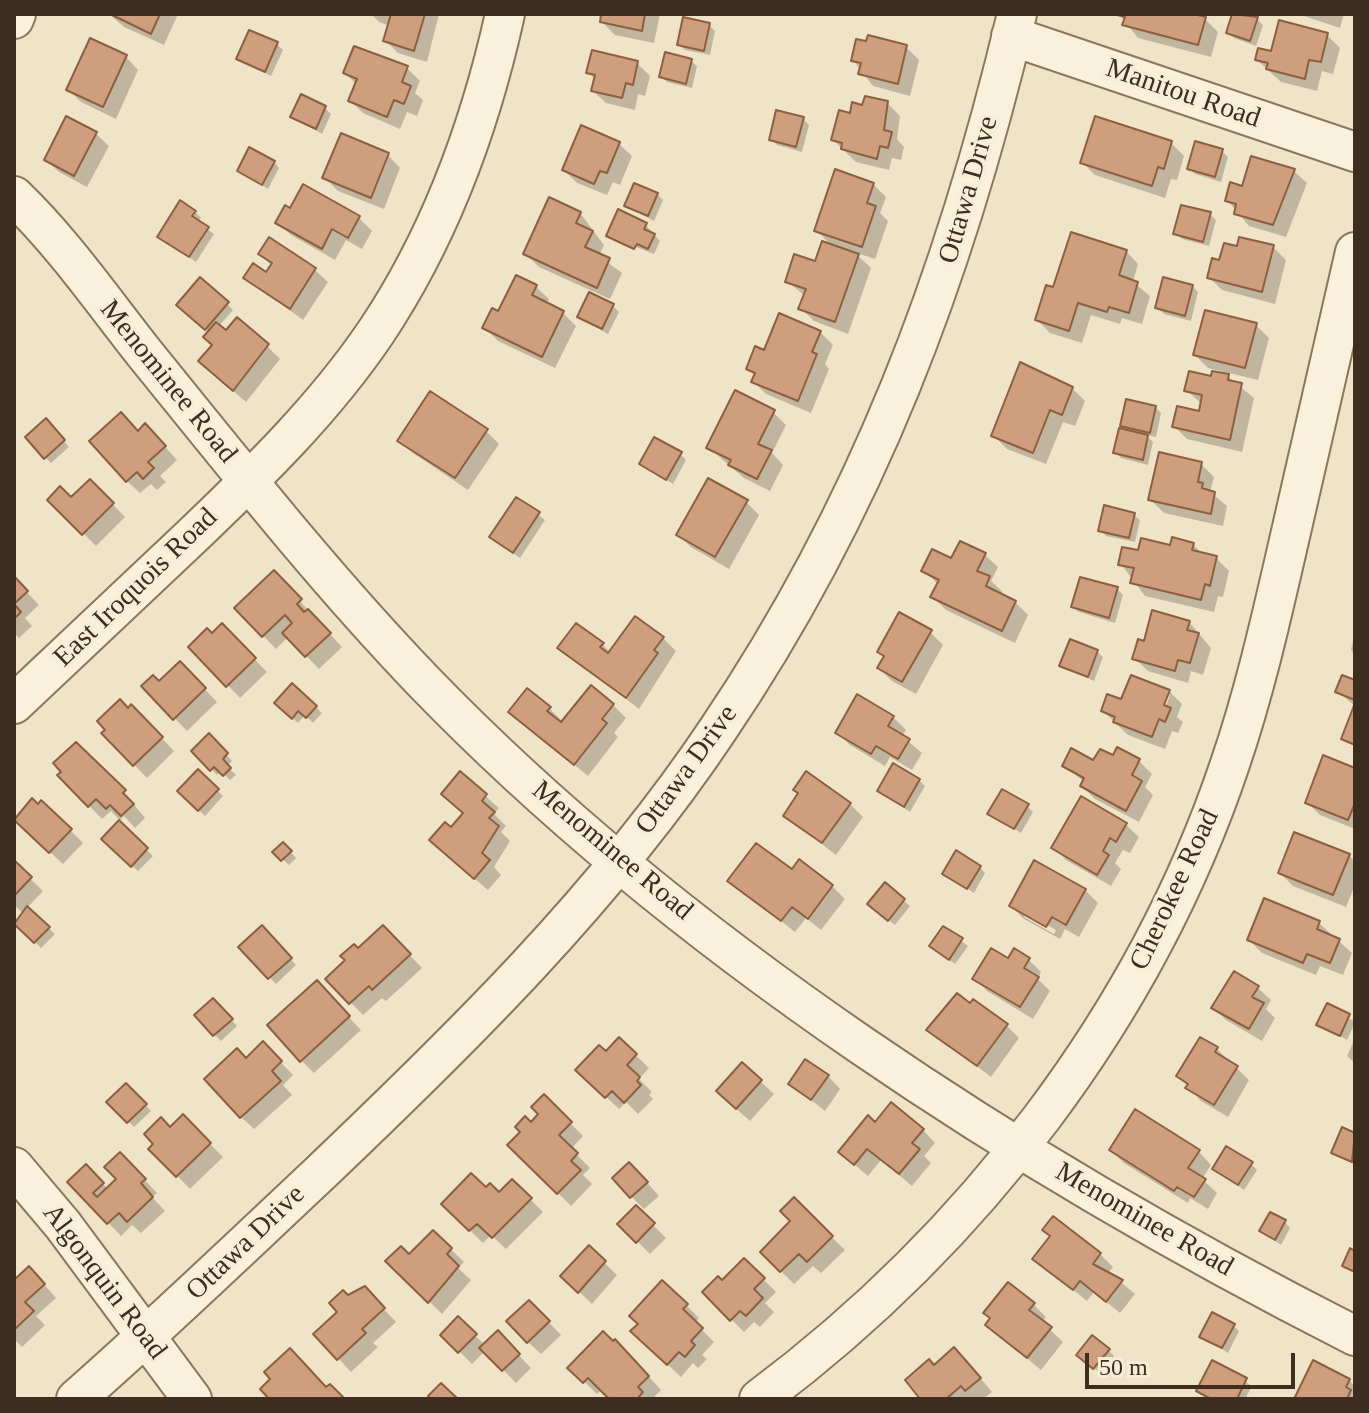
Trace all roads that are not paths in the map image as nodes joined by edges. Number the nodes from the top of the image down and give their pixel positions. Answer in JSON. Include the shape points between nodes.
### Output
{"nodes":[{"id":1,"x":505,"y":14,"type":"edge"},
{"id":2,"x":1014,"y":25,"type":"edge"},
{"id":3,"x":1355,"y":152,"type":"edge"},
{"id":4,"x":14,"y":196,"type":"edge"},
{"id":5,"x":1355,"y":252,"type":"edge"},
{"id":6,"x":249,"y":482,"type":"junction"},
{"id":7,"x":14,"y":704,"type":"edge"},
{"id":8,"x":620,"y":860,"type":"junction"},
{"id":9,"x":1019,"y":1147,"type":"junction"},
{"id":10,"x":14,"y":1167,"type":"edge"},
{"id":11,"x":1355,"y":1336,"type":"edge"},
{"id":12,"x":147,"y":1337,"type":"junction"},
{"id":13,"x":76,"y":1399,"type":"edge"},
{"id":14,"x":192,"y":1399,"type":"edge"},
{"id":15,"x":759,"y":1399,"type":"edge"}],
"edges":[{"from":1,"to":6,"type":"street","name":"East Iroquois Road","via":[[469,145],[416,265],[348,371]]},
{"from":2,"to":3,"type":"street","name":"Manitou Road"},
{"from":2,"to":8,"type":"street","name":"Ottawa Drive","via":[[946,271],[878,444],[804,590],[749,682]]},
{"from":4,"to":6,"type":"street","name":"Menominee Road"},
{"from":5,"to":9,"type":"street","name":"Cherokee Road","via":[[1264,651],[1215,806],[1140,969]]},
{"from":6,"to":7,"type":"street","name":"East Iroquois Road"},
{"from":6,"to":8,"type":"street","name":"Menominee Road","via":[[422,680],[515,770]]},
{"from":8,"to":9,"type":"street","name":"Menominee Road","via":[[820,1014]]},
{"from":8,"to":12,"type":"street","name":"Ottawa Drive","via":[[435,1061]]},
{"from":9,"to":11,"type":"street","name":"Menominee Road","via":[[1199,1253]]},
{"from":9,"to":15,"type":"street","name":"Cherokee Road","via":[[897,1281]]},
{"from":10,"to":12,"type":"street","name":"Algonquin Road"},
{"from":12,"to":13,"type":"street","name":"Ottawa Drive"},
{"from":12,"to":14,"type":"street","name":"Algonquin Road"}]}
